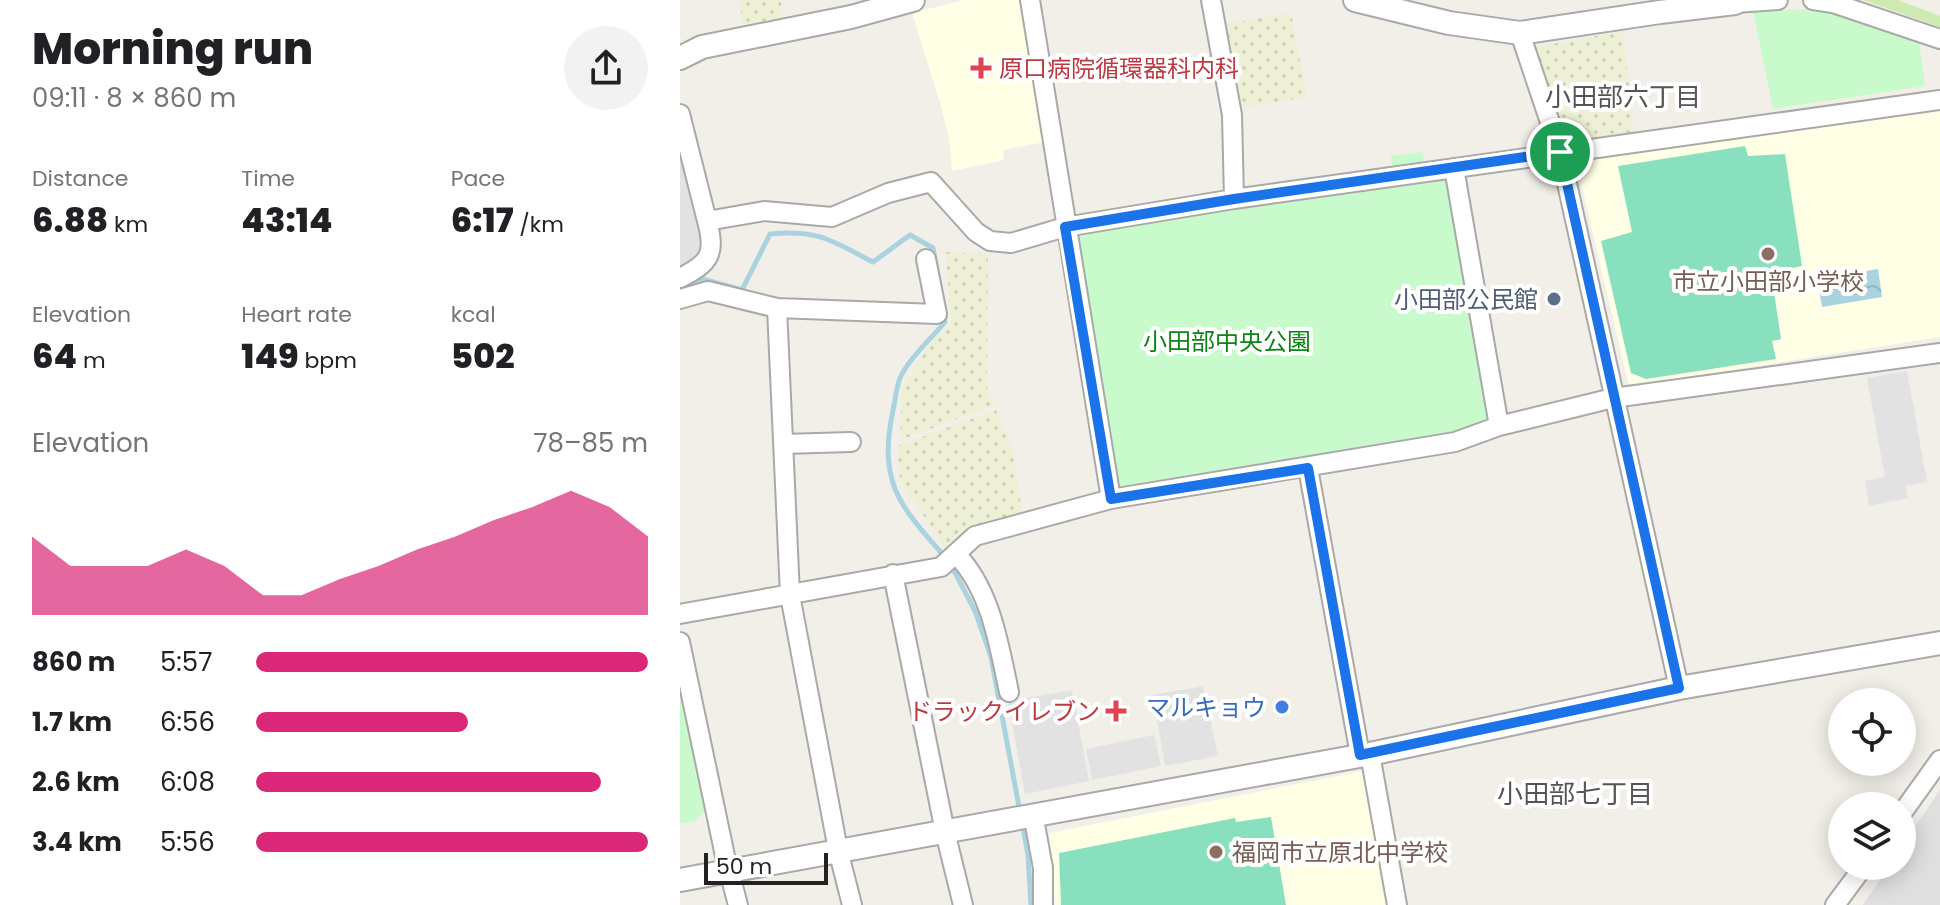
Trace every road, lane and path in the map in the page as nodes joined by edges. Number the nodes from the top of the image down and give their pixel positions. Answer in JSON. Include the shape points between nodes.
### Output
{"nodes":[{"id":1,"x":913,"y":0,"type":"edge"},
{"id":2,"x":1030,"y":0,"type":"edge"},
{"id":3,"x":1211,"y":0,"type":"edge"},
{"id":4,"x":1355,"y":0,"type":"edge"},
{"id":5,"x":1778,"y":0,"type":"edge"},
{"id":6,"x":1813,"y":0,"type":"edge"},
{"id":7,"x":1734,"y":2,"type":"edge"},
{"id":8,"x":1520,"y":33,"type":"junction"},
{"id":9,"x":1940,"y":39,"type":"edge"},
{"id":10,"x":680,"y":58,"type":"edge"},
{"id":11,"x":1940,"y":100,"type":"edge"},
{"id":12,"x":680,"y":114,"type":"edge"},
{"id":13,"x":1560,"y":152,"type":"junction"},
{"id":14,"x":1454,"y":168,"type":"junction"},
{"id":15,"x":1234,"y":199,"type":"junction"},
{"id":16,"x":707,"y":221,"type":"junction"},
{"id":17,"x":1065,"y":227,"type":"junction"},
{"id":18,"x":926,"y":259,"type":"dead end"},
{"id":19,"x":680,"y":278,"type":"edge"},
{"id":20,"x":680,"y":299,"type":"edge"},
{"id":21,"x":777,"y":308,"type":"junction"},
{"id":22,"x":1940,"y":353,"type":"edge"},
{"id":23,"x":1613,"y":398,"type":"junction"},
{"id":24,"x":1499,"y":426,"type":"junction"},
{"id":25,"x":851,"y":442,"type":"dead end"},
{"id":26,"x":783,"y":444,"type":"junction"},
{"id":27,"x":1308,"y":468,"type":"junction"},
{"id":28,"x":1111,"y":499,"type":"junction"},
{"id":29,"x":956,"y":554,"type":"junction"},
{"id":30,"x":893,"y":574,"type":"junction"},
{"id":31,"x":790,"y":595,"type":"junction"},
{"id":32,"x":680,"y":614,"type":"edge"},
{"id":33,"x":680,"y":642,"type":"edge"},
{"id":34,"x":1940,"y":643,"type":"edge"},
{"id":35,"x":1679,"y":688,"type":"junction"},
{"id":36,"x":1009,"y":692,"type":"dead end"},
{"id":37,"x":1365,"y":755,"type":"junction"},
{"id":38,"x":1940,"y":760,"type":"edge"},
{"id":39,"x":1916,"y":793,"type":"edge"},
{"id":40,"x":1024,"y":816,"type":"junction"},
{"id":41,"x":945,"y":832,"type":"junction"},
{"id":42,"x":838,"y":850,"type":"junction"},
{"id":43,"x":728,"y":871,"type":"junction"},
{"id":44,"x":680,"y":880,"type":"edge"},
{"id":45,"x":1854,"y":880,"type":"edge"},
{"id":46,"x":738,"y":905,"type":"edge"},
{"id":47,"x":852,"y":905,"type":"edge"},
{"id":48,"x":963,"y":905,"type":"edge"},
{"id":49,"x":1043,"y":905,"type":"edge"},
{"id":50,"x":1397,"y":905,"type":"edge"},
{"id":51,"x":1835,"y":905,"type":"edge"}],
"edges":[{"from":1,"to":10,"type":"street","via":[[702,47]]},
{"from":2,"to":17,"type":"street"},
{"from":3,"to":15,"type":"street","via":[[1232,115]]},
{"from":4,"to":8,"type":"street","via":[[1449,23]]},
{"from":5,"to":7,"type":"street"},
{"from":6,"to":9,"type":"street"},
{"from":7,"to":8,"type":"street"},
{"from":8,"to":13,"type":"street"},
{"from":11,"to":13,"type":"street"},
{"from":12,"to":16,"type":"street"},
{"from":13,"to":14,"type":"street"},
{"from":13,"to":23,"type":"street"},
{"from":14,"to":15,"type":"street"},
{"from":14,"to":24,"type":"street"},
{"from":15,"to":17,"type":"street"},
{"from":16,"to":17,"type":"street","via":[[764,211],[832,217],[931,182],[963,220],[990,241],[1011,243]]},
{"from":16,"to":19,"type":"street","via":[[713,242],[710,258]]},
{"from":17,"to":28,"type":"street"},
{"from":18,"to":21,"type":"street","via":[[937,314]]},
{"from":20,"to":21,"type":"street","via":[[708,291]]},
{"from":21,"to":26,"type":"street"},
{"from":22,"to":23,"type":"street"},
{"from":23,"to":24,"type":"street"},
{"from":23,"to":35,"type":"street"},
{"from":24,"to":27,"type":"street","via":[[1455,442]]},
{"from":25,"to":26,"type":"street"},
{"from":26,"to":31,"type":"street"},
{"from":27,"to":28,"type":"street"},
{"from":27,"to":37,"type":"street"},
{"from":28,"to":29,"type":"street","via":[[975,536]]},
{"from":29,"to":30,"type":"street","via":[[941,567]]},
{"from":29,"to":36,"type":"street","via":[[972,570],[995,629]]},
{"from":30,"to":31,"type":"street"},
{"from":30,"to":41,"type":"street"},
{"from":31,"to":32,"type":"street"},
{"from":31,"to":42,"type":"street"},
{"from":33,"to":43,"type":"street"},
{"from":34,"to":35,"type":"street"},
{"from":35,"to":37,"type":"street"},
{"from":37,"to":40,"type":"street"},
{"from":37,"to":50,"type":"street"},
{"from":38,"to":39,"type":"street"},
{"from":40,"to":41,"type":"street"},
{"from":40,"to":49,"type":"street","via":[[1043,868]]},
{"from":41,"to":42,"type":"street"},
{"from":41,"to":48,"type":"street"},
{"from":42,"to":43,"type":"street"},
{"from":42,"to":47,"type":"street"},
{"from":43,"to":44,"type":"street"},
{"from":43,"to":46,"type":"street"},
{"from":45,"to":51,"type":"street"}]}
